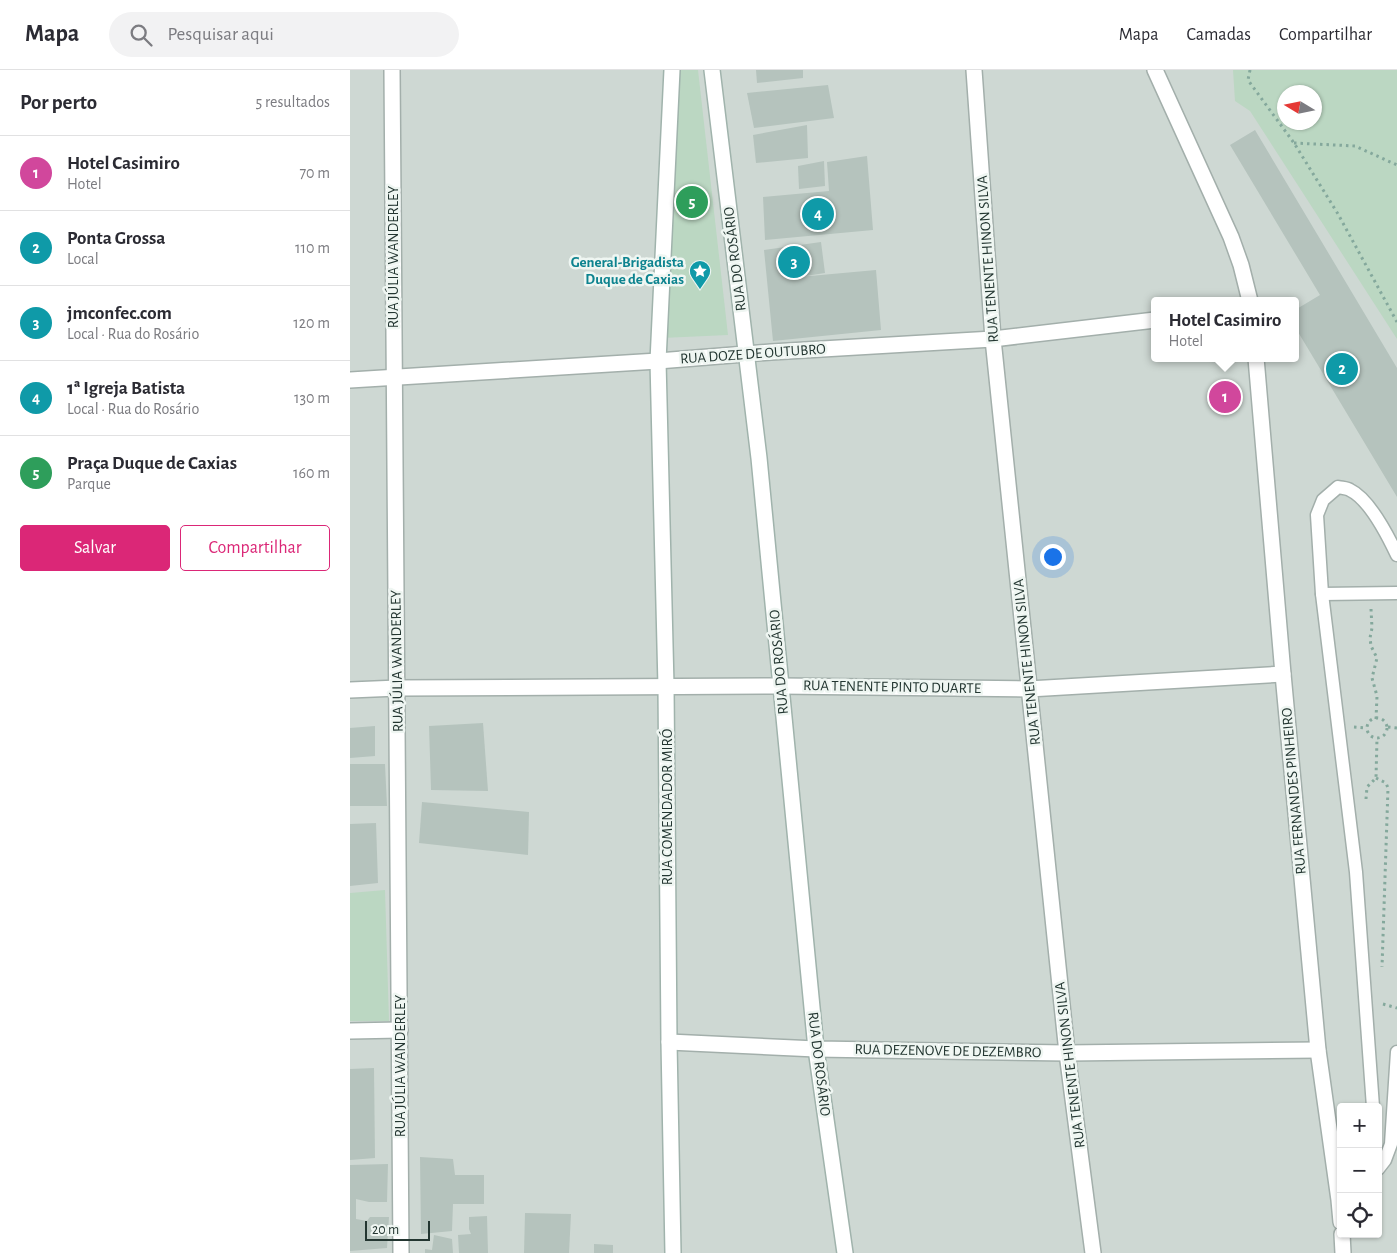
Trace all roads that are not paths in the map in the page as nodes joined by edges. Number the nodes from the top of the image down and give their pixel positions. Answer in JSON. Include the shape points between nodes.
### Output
{"nodes":[{"id":1,"x":392,"y":70,"type":"edge"},
{"id":2,"x":672,"y":70,"type":"edge"},
{"id":3,"x":712,"y":70,"type":"edge"},
{"id":4,"x":974,"y":70,"type":"edge"},
{"id":5,"x":1155,"y":70,"type":"edge"},
{"id":6,"x":1249,"y":297,"type":"edge"},
{"id":7,"x":1151,"y":320,"type":"edge"},
{"id":8,"x":993,"y":339,"type":"junction"},
{"id":9,"x":746,"y":354,"type":"junction"},
{"id":10,"x":658,"y":361,"type":"junction"},
{"id":11,"x":1256,"y":362,"type":"edge"},
{"id":12,"x":394,"y":378,"type":"junction"},
{"id":13,"x":350,"y":380,"type":"edge"},
{"id":14,"x":1397,"y":555,"type":"edge"},
{"id":15,"x":1397,"y":593,"type":"edge"},
{"id":16,"x":1322,"y":594,"type":"junction"},
{"id":17,"x":1283,"y":674,"type":"junction"},
{"id":18,"x":666,"y":686,"type":"junction"},
{"id":19,"x":781,"y":686,"type":"junction"},
{"id":20,"x":398,"y":688,"type":"junction"},
{"id":21,"x":1029,"y":689,"type":"junction"},
{"id":22,"x":350,"y":690,"type":"edge"},
{"id":23,"x":400,"y":1030,"type":"junction"},
{"id":24,"x":350,"y":1031,"type":"edge"},
{"id":25,"x":669,"y":1042,"type":"junction"},
{"id":26,"x":816,"y":1049,"type":"junction"},
{"id":27,"x":1318,"y":1050,"type":"junction"},
{"id":28,"x":1397,"y":1052,"type":"edge"},
{"id":29,"x":1067,"y":1053,"type":"junction"},
{"id":30,"x":1373,"y":1103,"type":"edge"},
{"id":31,"x":1336,"y":1149,"type":"edge"},
{"id":32,"x":1382,"y":1164,"type":"edge"},
{"id":33,"x":1339,"y":1193,"type":"edge"},
{"id":34,"x":1342,"y":1238,"type":"edge"},
{"id":35,"x":401,"y":1253,"type":"edge"},
{"id":36,"x":673,"y":1253,"type":"edge"},
{"id":37,"x":845,"y":1253,"type":"edge"},
{"id":38,"x":1093,"y":1253,"type":"edge"},
{"id":39,"x":1343,"y":1253,"type":"edge"}],
"edges":[{"from":1,"to":12,"type":"street","name":"RUA JÚLIA WANDERLEY"},
{"from":2,"to":10,"type":"street","name":"RUA COMENDADOR MIRÓ"},
{"from":3,"to":9,"type":"street","name":"RUA DO ROSÁRIO"},
{"from":4,"to":8,"type":"street","name":"RUA TENENTE HINON SILVA"},
{"from":5,"to":6,"type":"street","via":[[1231,237]]},
{"from":7,"to":8,"type":"street","name":"RUA DOZE DE OUTUBRO"},
{"from":8,"to":9,"type":"street","name":"RUA DOZE DE OUTUBRO"},
{"from":8,"to":21,"type":"street","name":"RUA TENENTE HINON SILVA"},
{"from":9,"to":10,"type":"street","name":"RUA DOZE DE OUTUBRO"},
{"from":9,"to":19,"type":"street","name":"RUA DO ROSÁRIO"},
{"from":10,"to":12,"type":"street","name":"RUA DOZE DE OUTUBRO"},
{"from":10,"to":18,"type":"street","name":"RUA COMENDADOR MIRÓ"},
{"from":11,"to":17,"type":"street","name":"RUA FERNANDES PINHEIRO"},
{"from":12,"to":13,"type":"street","name":"RUA DOZE DE OUTUBRO"},
{"from":12,"to":20,"type":"street","name":"RUA JÚLIA WANDERLEY"},
{"from":14,"to":16,"type":"lane","via":[[1366,503],[1350,490],[1338,487],[1323,500],[1317,515]]},
{"from":15,"to":16,"type":"lane"},
{"from":16,"to":30,"type":"lane","via":[[1356,872]]},
{"from":17,"to":21,"type":"street","name":"RUA TENENTE PINTO DUARTE"},
{"from":17,"to":27,"type":"street","name":"RUA FERNANDES PINHEIRO"},
{"from":18,"to":19,"type":"street","name":"RUA TENENTE PINTO DUARTE"},
{"from":18,"to":20,"type":"street","name":"RUA TENENTE PINTO DUARTE"},
{"from":18,"to":25,"type":"street","name":"RUA COMENDADOR MIRÓ"},
{"from":19,"to":21,"type":"street","name":"RUA TENENTE PINTO DUARTE"},
{"from":19,"to":26,"type":"street","name":"RUA DO ROSÁRIO"},
{"from":20,"to":22,"type":"street","name":"RUA TENENTE PINTO DUARTE"},
{"from":20,"to":23,"type":"street","name":"RUA JÚLIA WANDERLEY"},
{"from":21,"to":29,"type":"street","name":"RUA TENENTE HINON SILVA"},
{"from":23,"to":24,"type":"street"},
{"from":23,"to":35,"type":"street","name":"RUA JÚLIA WANDERLEY"},
{"from":25,"to":26,"type":"street","name":"RUA DEZENOVE DE DEZEMBRO"},
{"from":25,"to":36,"type":"street","name":"RUA COMENDADOR MIRÓ"},
{"from":26,"to":29,"type":"street","name":"RUA DEZENOVE DE DEZEMBRO"},
{"from":26,"to":37,"type":"street","name":"RUA DO ROSÁRIO"},
{"from":27,"to":29,"type":"street","name":"RUA DEZENOVE DE DEZEMBRO"},
{"from":27,"to":31,"type":"street","name":"RUA FERNANDES PINHEIRO"},
{"from":28,"to":32,"type":"lane","via":[[1391,1144]]},
{"from":29,"to":38,"type":"street","name":"RUA TENENTE HINON SILVA"},
{"from":31,"to":33,"type":"street","name":"RUA FERNANDES PINHEIRO"},
{"from":34,"to":39,"type":"street"}]}
